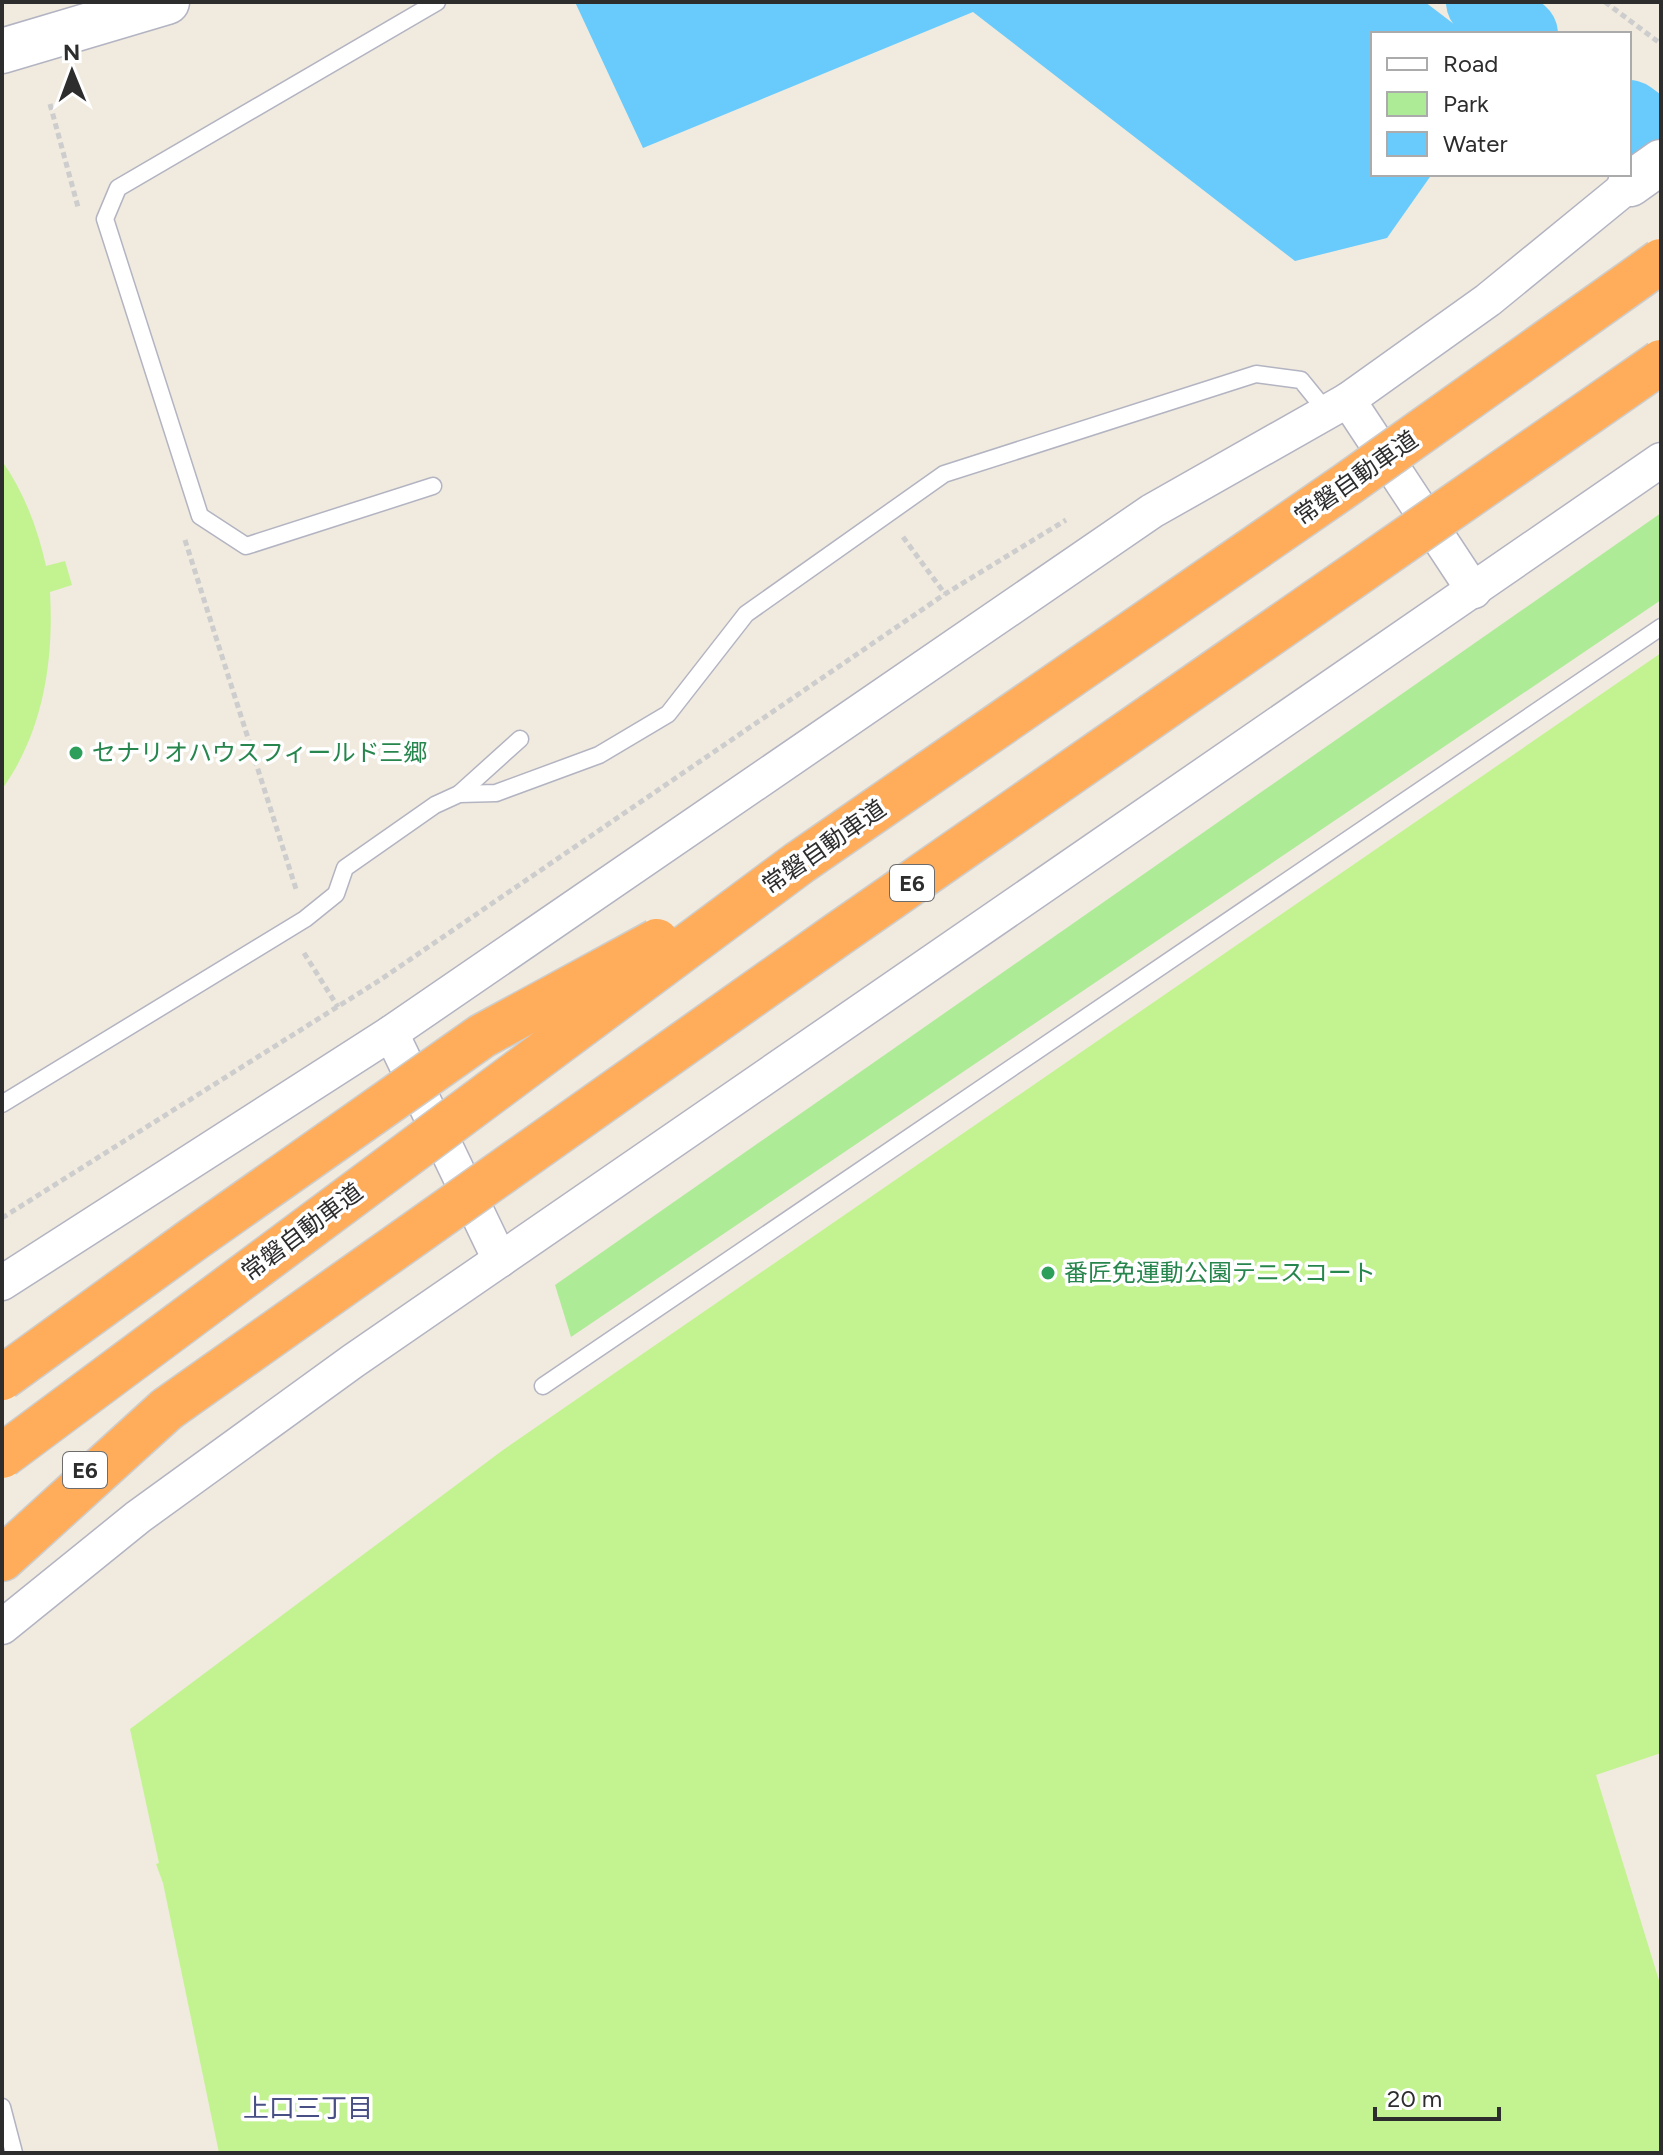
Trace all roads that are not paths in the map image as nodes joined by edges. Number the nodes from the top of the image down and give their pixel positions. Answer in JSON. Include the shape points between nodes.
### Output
{"nodes":[{"id":1,"x":167,"y":2,"type":"edge"},
{"id":2,"x":437,"y":2,"type":"edge"},
{"id":3,"x":2,"y":51,"type":"edge"},
{"id":4,"x":1646,"y":173,"type":"edge"},
{"id":5,"x":1661,"y":261,"type":"edge"},
{"id":6,"x":1661,"y":362,"type":"edge"},
{"id":7,"x":1338,"y":406,"type":"junction"},
{"id":8,"x":1661,"y":460,"type":"edge"},
{"id":9,"x":433,"y":486,"type":"dead end"},
{"id":10,"x":1474,"y":591,"type":"junction"},
{"id":11,"x":1661,"y":627,"type":"edge"},
{"id":12,"x":520,"y":739,"type":"dead end"},
{"id":13,"x":459,"y":794,"type":"junction"},
{"id":14,"x":799,"y":863,"type":"junction"},
{"id":15,"x":391,"y":1033,"type":"junction"},
{"id":16,"x":2,"y":1104,"type":"edge"},
{"id":17,"x":500,"y":1260,"type":"junction"},
{"id":18,"x":2,"y":1283,"type":"edge"},
{"id":19,"x":2,"y":1378,"type":"edge"},
{"id":20,"x":543,"y":1386,"type":"dead end"},
{"id":21,"x":167,"y":1409,"type":"junction"},
{"id":22,"x":2,"y":1456,"type":"edge"},
{"id":23,"x":2,"y":1530,"type":"edge"},
{"id":24,"x":2,"y":1559,"type":"edge"},
{"id":25,"x":2,"y":1627,"type":"edge"},
{"id":26,"x":2,"y":2107,"type":"edge"},
{"id":27,"x":14,"y":2153,"type":"edge"}],
"edges":[{"from":1,"to":3,"type":"street"},
{"from":2,"to":9,"type":"lane","via":[[118,188],[105,219],[200,516],[246,546]]},
{"from":4,"to":7,"type":"street","via":[[1488,300]]},
{"from":5,"to":14,"type":"highway","name":"常磐自動車道","number":"E6","bridge":true},
{"from":6,"to":21,"type":"highway","number":"E6","bridge":true},
{"from":7,"to":10,"type":"street"},
{"from":7,"to":13,"type":"lane","via":[[1301,380],[1256,374],[944,474],[746,614],[668,714],[599,755],[496,793]]},
{"from":7,"to":15,"type":"street","via":[[1152,511]]},
{"from":8,"to":10,"type":"street"},
{"from":10,"to":17,"type":"street"},
{"from":11,"to":20,"type":"lane"},
{"from":12,"to":13,"type":"lane"},
{"from":13,"to":16,"type":"lane","via":[[345,868],[336,894],[305,919]]},
{"from":14,"to":19,"type":"highway","bridge":true,"via":[[482,1036]]},
{"from":14,"to":22,"type":"highway","name":"常磐自動車道","number":"E6","bridge":true},
{"from":15,"to":17,"type":"street"},
{"from":15,"to":18,"type":"street"},
{"from":17,"to":25,"type":"street","via":[[138,1517]]},
{"from":21,"to":23,"type":"highway","number":"E6"},
{"from":21,"to":24,"type":"highway"},
{"from":26,"to":27,"type":"lane"}]}
